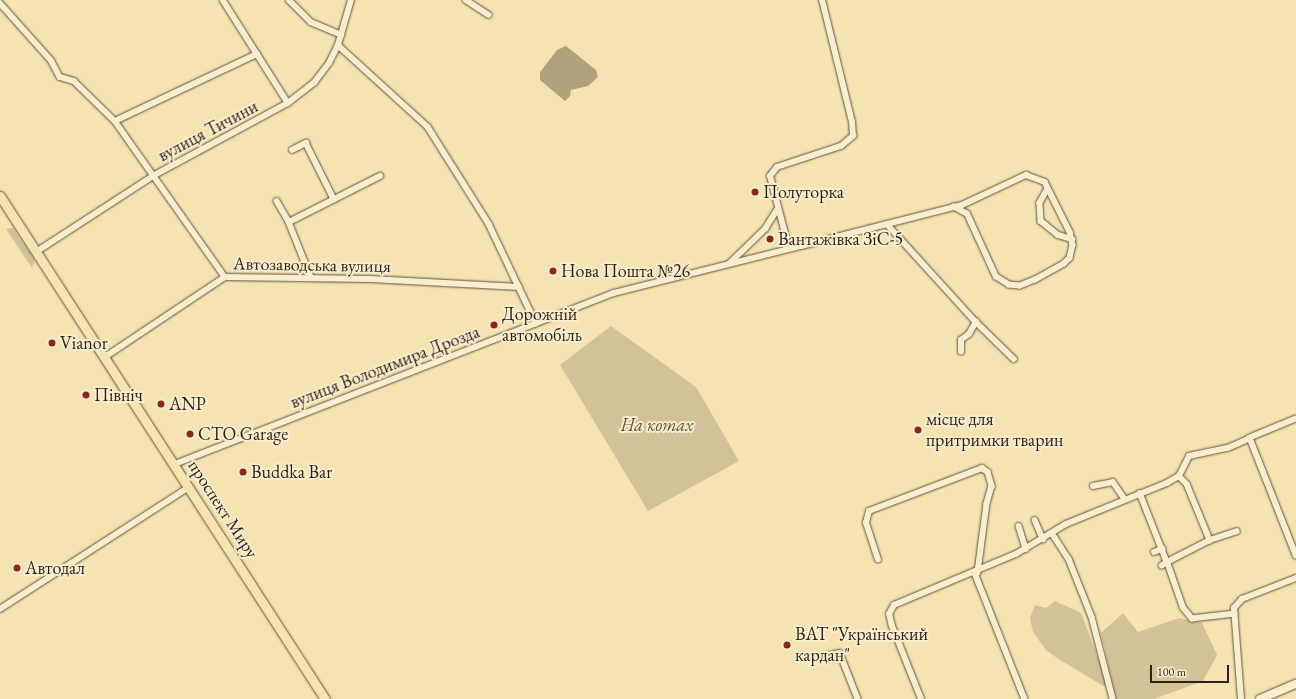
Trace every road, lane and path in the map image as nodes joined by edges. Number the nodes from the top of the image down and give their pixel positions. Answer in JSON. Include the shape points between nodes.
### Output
{"nodes":[{"id":1,"x":223,"y":0,"type":"edge"},
{"id":2,"x":289,"y":0,"type":"edge"},
{"id":3,"x":351,"y":0,"type":"edge"},
{"id":4,"x":466,"y":0,"type":"edge"},
{"id":5,"x":822,"y":0,"type":"edge"},
{"id":6,"x":0,"y":3,"type":"edge"},
{"id":7,"x":489,"y":16,"type":"dead end"},
{"id":8,"x":341,"y":35,"type":"junction"},
{"id":9,"x":338,"y":44,"type":"junction"},
{"id":10,"x":257,"y":54,"type":"junction"},
{"id":11,"x":288,"y":103,"type":"junction"},
{"id":12,"x":115,"y":121,"type":"junction"},
{"id":13,"x":292,"y":150,"type":"dead end"},
{"id":14,"x":153,"y":176,"type":"junction"},
{"id":15,"x":380,"y":176,"type":"dead end"},
{"id":16,"x":1048,"y":189,"type":"junction"},
{"id":17,"x":0,"y":196,"type":"edge"},
{"id":18,"x":334,"y":199,"type":"junction"},
{"id":19,"x":277,"y":201,"type":"dead end"},
{"id":20,"x":969,"y":202,"type":"junction"},
{"id":21,"x":954,"y":208,"type":"junction"},
{"id":22,"x":777,"y":210,"type":"junction"},
{"id":23,"x":966,"y":214,"type":"junction"},
{"id":24,"x":289,"y":222,"type":"junction"},
{"id":25,"x":887,"y":224,"type":"junction"},
{"id":26,"x":1072,"y":239,"type":"junction"},
{"id":27,"x":789,"y":249,"type":"junction"},
{"id":28,"x":36,"y":252,"type":"junction"},
{"id":29,"x":729,"y":264,"type":"junction"},
{"id":30,"x":225,"y":277,"type":"junction"},
{"id":31,"x":311,"y":277,"type":"junction"},
{"id":32,"x":519,"y":287,"type":"junction"},
{"id":33,"x":976,"y":322,"type":"junction"},
{"id":34,"x":536,"y":323,"type":"junction"},
{"id":35,"x":961,"y":352,"type":"dead end"},
{"id":36,"x":105,"y":357,"type":"junction"},
{"id":37,"x":1014,"y":359,"type":"dead end"},
{"id":38,"x":1296,"y":418,"type":"edge"},
{"id":39,"x":1250,"y":438,"type":"junction"},
{"id":40,"x":175,"y":464,"type":"junction"},
{"id":41,"x":1179,"y":476,"type":"junction"},
{"id":42,"x":1093,"y":486,"type":"dead end"},
{"id":43,"x":189,"y":487,"type":"junction"},
{"id":44,"x":1140,"y":493,"type":"junction"},
{"id":45,"x":1125,"y":499,"type":"junction"},
{"id":46,"x":1035,"y":520,"type":"dead end"},
{"id":47,"x":1019,"y":526,"type":"dead end"},
{"id":48,"x":1237,"y":531,"type":"dead end"},
{"id":49,"x":1052,"y":533,"type":"junction"},
{"id":50,"x":1043,"y":539,"type":"junction"},
{"id":51,"x":1210,"y":540,"type":"junction"},
{"id":52,"x":1026,"y":549,"type":"junction"},
{"id":53,"x":1162,"y":549,"type":"junction"},
{"id":54,"x":1154,"y":552,"type":"dead end"},
{"id":55,"x":1296,"y":555,"type":"edge"},
{"id":56,"x":878,"y":560,"type":"dead end"},
{"id":57,"x":1167,"y":562,"type":"junction"},
{"id":58,"x":1162,"y":566,"type":"dead end"},
{"id":59,"x":977,"y":572,"type":"junction"},
{"id":60,"x":1296,"y":578,"type":"edge"},
{"id":61,"x":0,"y":609,"type":"edge"},
{"id":62,"x":1235,"y":614,"type":"junction"},
{"id":63,"x":826,"y":656,"type":"dead end"},
{"id":64,"x":1296,"y":684,"type":"edge"},
{"id":65,"x":325,"y":699,"type":"edge"},
{"id":66,"x":858,"y":699,"type":"edge"},
{"id":67,"x":921,"y":699,"type":"edge"},
{"id":68,"x":1025,"y":699,"type":"edge"},
{"id":69,"x":1113,"y":699,"type":"edge"},
{"id":70,"x":1241,"y":699,"type":"edge"},
{"id":71,"x":1260,"y":699,"type":"edge"}],
"edges":[{"from":1,"to":10,"type":"street"},
{"from":2,"to":8,"type":"street","via":[[311,22]]},
{"from":3,"to":8,"type":"street","name":"вулиця Тичини"},
{"from":4,"to":7,"type":"street"},
{"from":5,"to":22,"type":"street","via":[[852,122],[853,136],[841,146],[777,167],[770,176]]},
{"from":6,"to":12,"type":"street","via":[[50,60],[60,76],[74,81]]},
{"from":8,"to":9,"type":"street","name":"вулиця Тичини"},
{"from":9,"to":11,"type":"street","name":"вулиця Тичини","via":[[329,63],[314,83]]},
{"from":9,"to":32,"type":"street","via":[[428,127],[489,224]]},
{"from":10,"to":11,"type":"street"},
{"from":10,"to":12,"type":"street"},
{"from":11,"to":14,"type":"street","name":"вулиця Тичини"},
{"from":12,"to":14,"type":"street"},
{"from":13,"to":18,"type":"street","via":[[306,143]]},
{"from":14,"to":28,"type":"street","name":"вулиця Тичини"},
{"from":14,"to":30,"type":"street"},
{"from":15,"to":18,"type":"street"},
{"from":16,"to":20,"type":"street","name":"вулиця Володимира Дрозда","via":[[1045,182],[1026,175]]},
{"from":16,"to":26,"type":"street","name":"вулиця Володимира Дрозда"},
{"from":16,"to":26,"type":"street","via":[[1040,203],[1041,221],[1058,235]]},
{"from":17,"to":28,"type":"main road","name":"проспект Миру"},
{"from":18,"to":24,"type":"street"},
{"from":19,"to":24,"type":"street"},
{"from":20,"to":21,"type":"street","name":"вулиця Володимира Дрозда"},
{"from":20,"to":23,"type":"street"},
{"from":21,"to":23,"type":"street"},
{"from":21,"to":25,"type":"street","name":"вулиця Володимира Дрозда"},
{"from":22,"to":27,"type":"street"},
{"from":22,"to":29,"type":"street","via":[[765,229]]},
{"from":23,"to":26,"type":"street","via":[[996,277],[1009,285],[1020,286],[1064,264],[1070,258]]},
{"from":24,"to":31,"type":"street"},
{"from":25,"to":27,"type":"street","name":"вулиця Володимира Дрозда"},
{"from":25,"to":33,"type":"street"},
{"from":27,"to":29,"type":"street","name":"вулиця Володимира Дрозда"},
{"from":28,"to":36,"type":"main road","name":"проспект Миру"},
{"from":29,"to":34,"type":"street","name":"вулиця Володимира Дрозда","via":[[614,292]]},
{"from":30,"to":31,"type":"street","name":"Автозаводська вулиця"},
{"from":30,"to":36,"type":"street","name":"Автозаводська вулиця"},
{"from":31,"to":32,"type":"street","name":"Автозаводська вулиця"},
{"from":32,"to":34,"type":"street"},
{"from":33,"to":35,"type":"street","via":[[969,334],[960,340]]},
{"from":33,"to":37,"type":"street"},
{"from":34,"to":40,"type":"street","name":"вулиця Володимира Дрозда"},
{"from":36,"to":40,"type":"main road","name":"проспект Миру"},
{"from":38,"to":39,"type":"street"},
{"from":39,"to":41,"type":"street","via":[[1228,448],[1189,456]]},
{"from":39,"to":55,"type":"street"},
{"from":40,"to":43,"type":"main road","name":"проспект Миру"},
{"from":41,"to":44,"type":"street"},
{"from":41,"to":51,"type":"street","via":[[1187,484]]},
{"from":42,"to":45,"type":"street","via":[[1113,482]]},
{"from":43,"to":61,"type":"street"},
{"from":43,"to":65,"type":"main road","name":"проспект Миру"},
{"from":44,"to":45,"type":"street"},
{"from":44,"to":53,"type":"street","via":[[1150,527]]},
{"from":45,"to":49,"type":"street","via":[[1066,524]]},
{"from":46,"to":50,"type":"street"},
{"from":47,"to":52,"type":"street"},
{"from":48,"to":51,"type":"street"},
{"from":49,"to":50,"type":"street"},
{"from":49,"to":69,"type":"street","via":[[1069,560],[1092,617]]},
{"from":50,"to":52,"type":"street"},
{"from":51,"to":57,"type":"street"},
{"from":52,"to":59,"type":"street"},
{"from":53,"to":54,"type":"street"},
{"from":53,"to":57,"type":"street"},
{"from":56,"to":59,"type":"street","via":[[866,523],[869,511],[982,468],[988,472],[992,486]]},
{"from":57,"to":58,"type":"street"},
{"from":57,"to":62,"type":"street","via":[[1183,608],[1192,619]]},
{"from":59,"to":67,"type":"street","via":[[894,605],[889,614]]},
{"from":59,"to":68,"type":"street"},
{"from":60,"to":62,"type":"street","via":[[1242,599],[1234,608]]},
{"from":62,"to":70,"type":"street"},
{"from":63,"to":66,"type":"street","via":[[840,653]]},
{"from":64,"to":71,"type":"street"}]}
